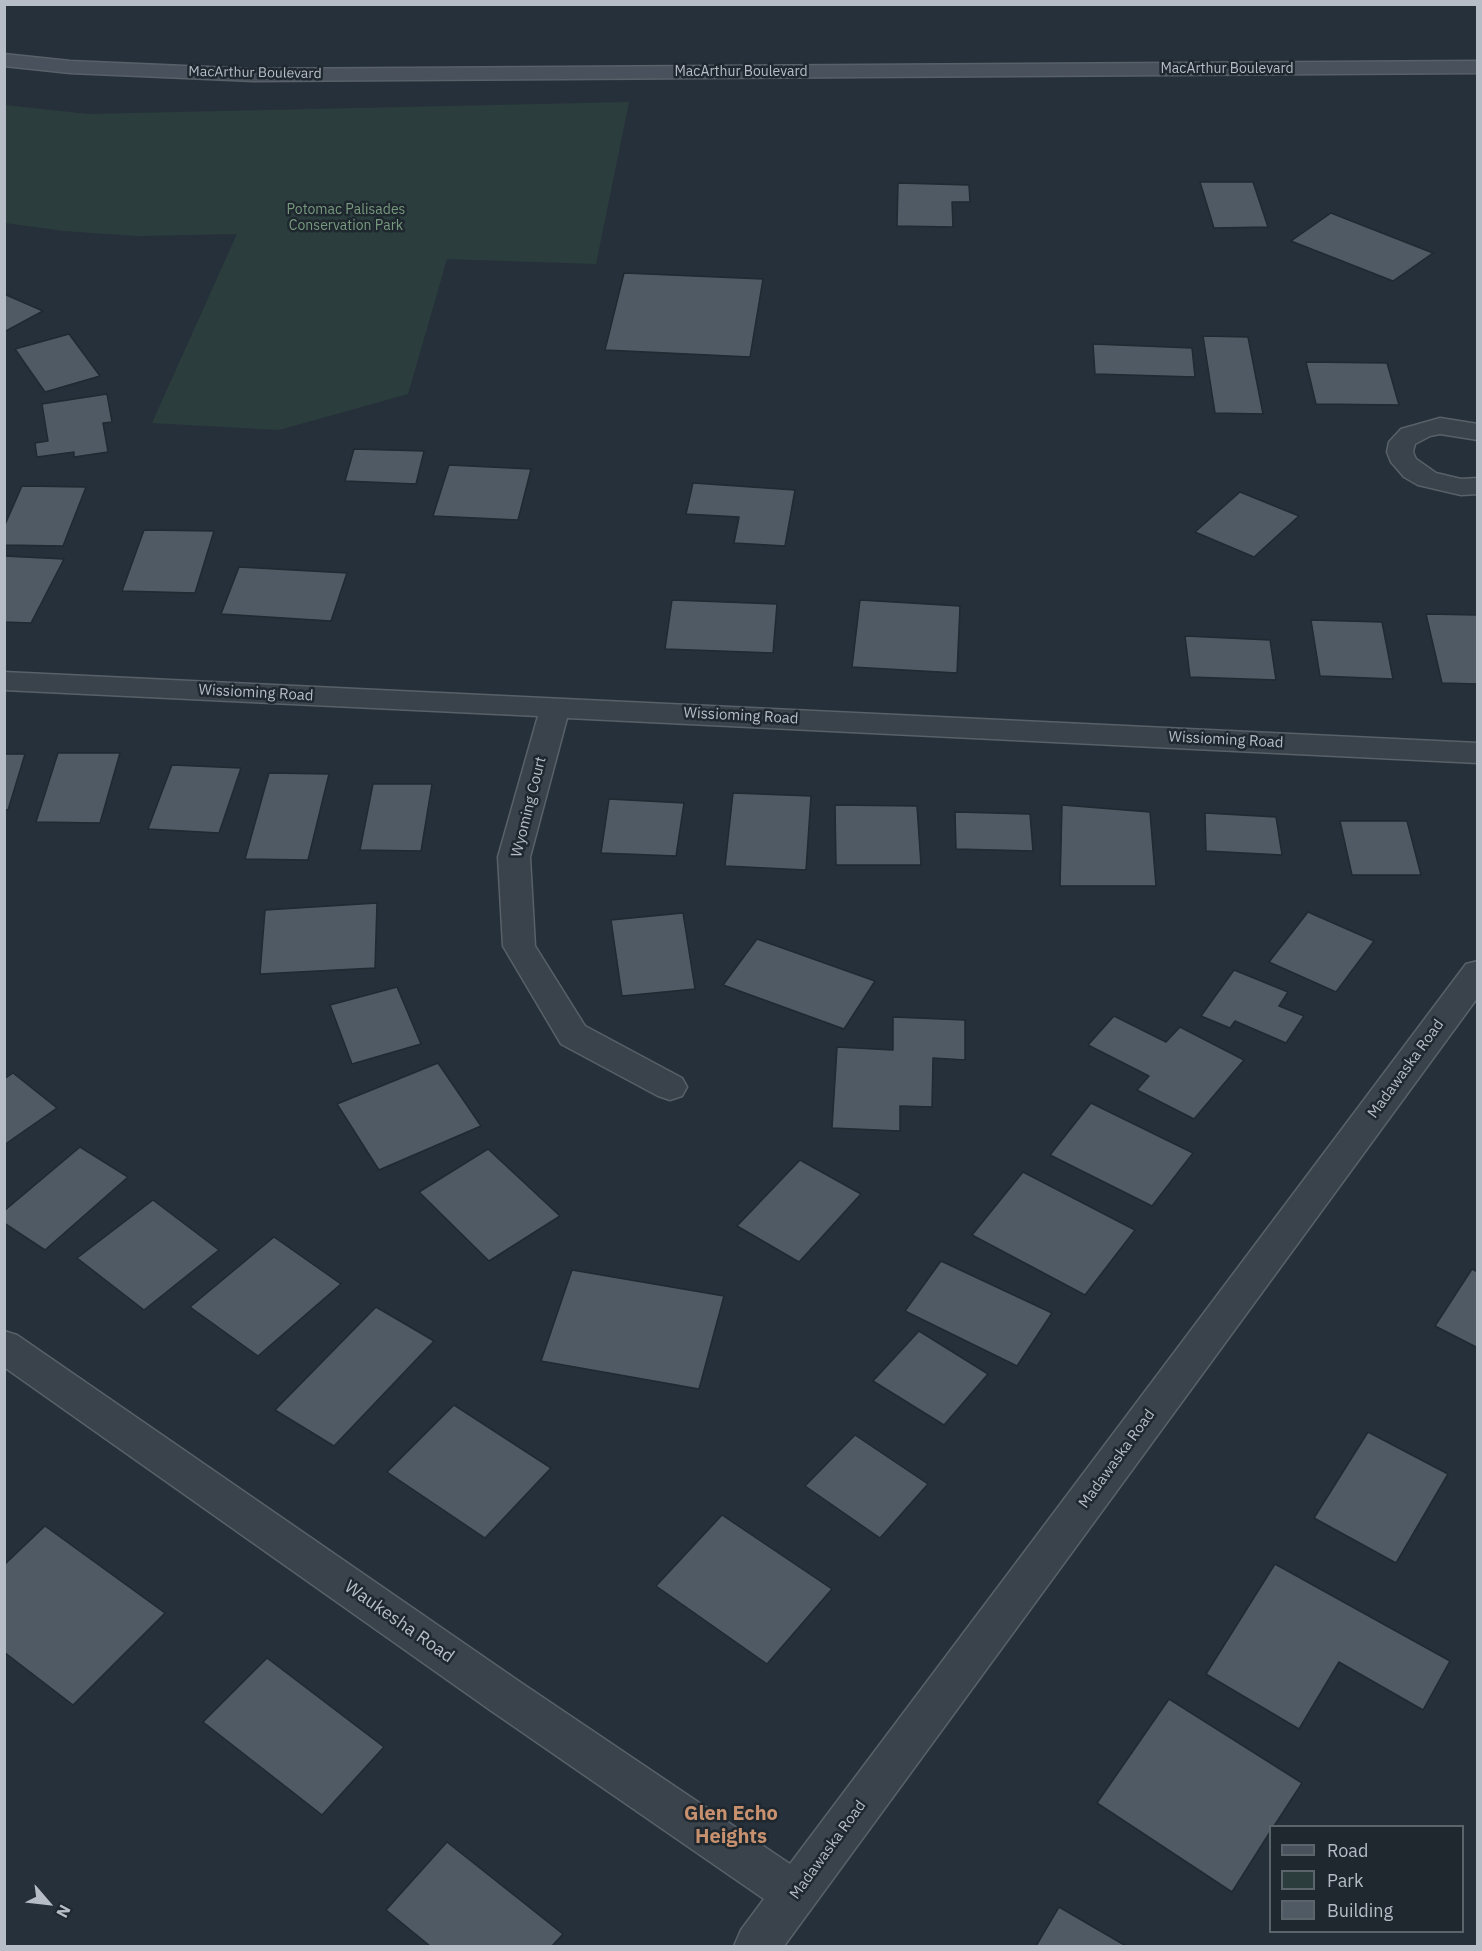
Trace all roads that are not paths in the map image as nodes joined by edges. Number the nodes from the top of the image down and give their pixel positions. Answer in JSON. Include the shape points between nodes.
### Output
{"nodes":[{"id":1,"x":4,"y":60,"type":"edge"},
{"id":2,"x":1478,"y":67,"type":"edge"},
{"id":3,"x":1478,"y":432,"type":"edge"},
{"id":4,"x":1478,"y":486,"type":"edge"},
{"id":5,"x":4,"y":681,"type":"edge"},
{"id":6,"x":555,"y":707,"type":"junction"},
{"id":7,"x":1478,"y":753,"type":"edge"},
{"id":8,"x":1478,"y":972,"type":"edge"},
{"id":9,"x":670,"y":1087,"type":"dead end"},
{"id":10,"x":4,"y":1346,"type":"edge"},
{"id":11,"x":796,"y":1894,"type":"junction"},
{"id":12,"x":757,"y":1947,"type":"edge"}],
"edges":[{"from":1,"to":2,"type":"main road","name":"MacArthur Boulevard","via":[[70,67],[254,75]]},
{"from":3,"to":4,"type":"street","via":[[1450,427],[1424,429],[1410,434],[1402,442],[1400,452],[1404,462],[1427,479],[1461,487]]},
{"from":5,"to":6,"type":"street","name":"Wissioming Road"},
{"from":6,"to":7,"type":"street","name":"Wissioming Road"},
{"from":6,"to":9,"type":"street","name":"Wyoming Court","via":[[514,857],[519,946],[573,1035]]},
{"from":8,"to":11,"type":"street","name":"Madawaska Road"},
{"from":10,"to":11,"type":"street","name":"Waukesha Road"},
{"from":11,"to":12,"type":"street","name":"Madawaska Road"}]}
